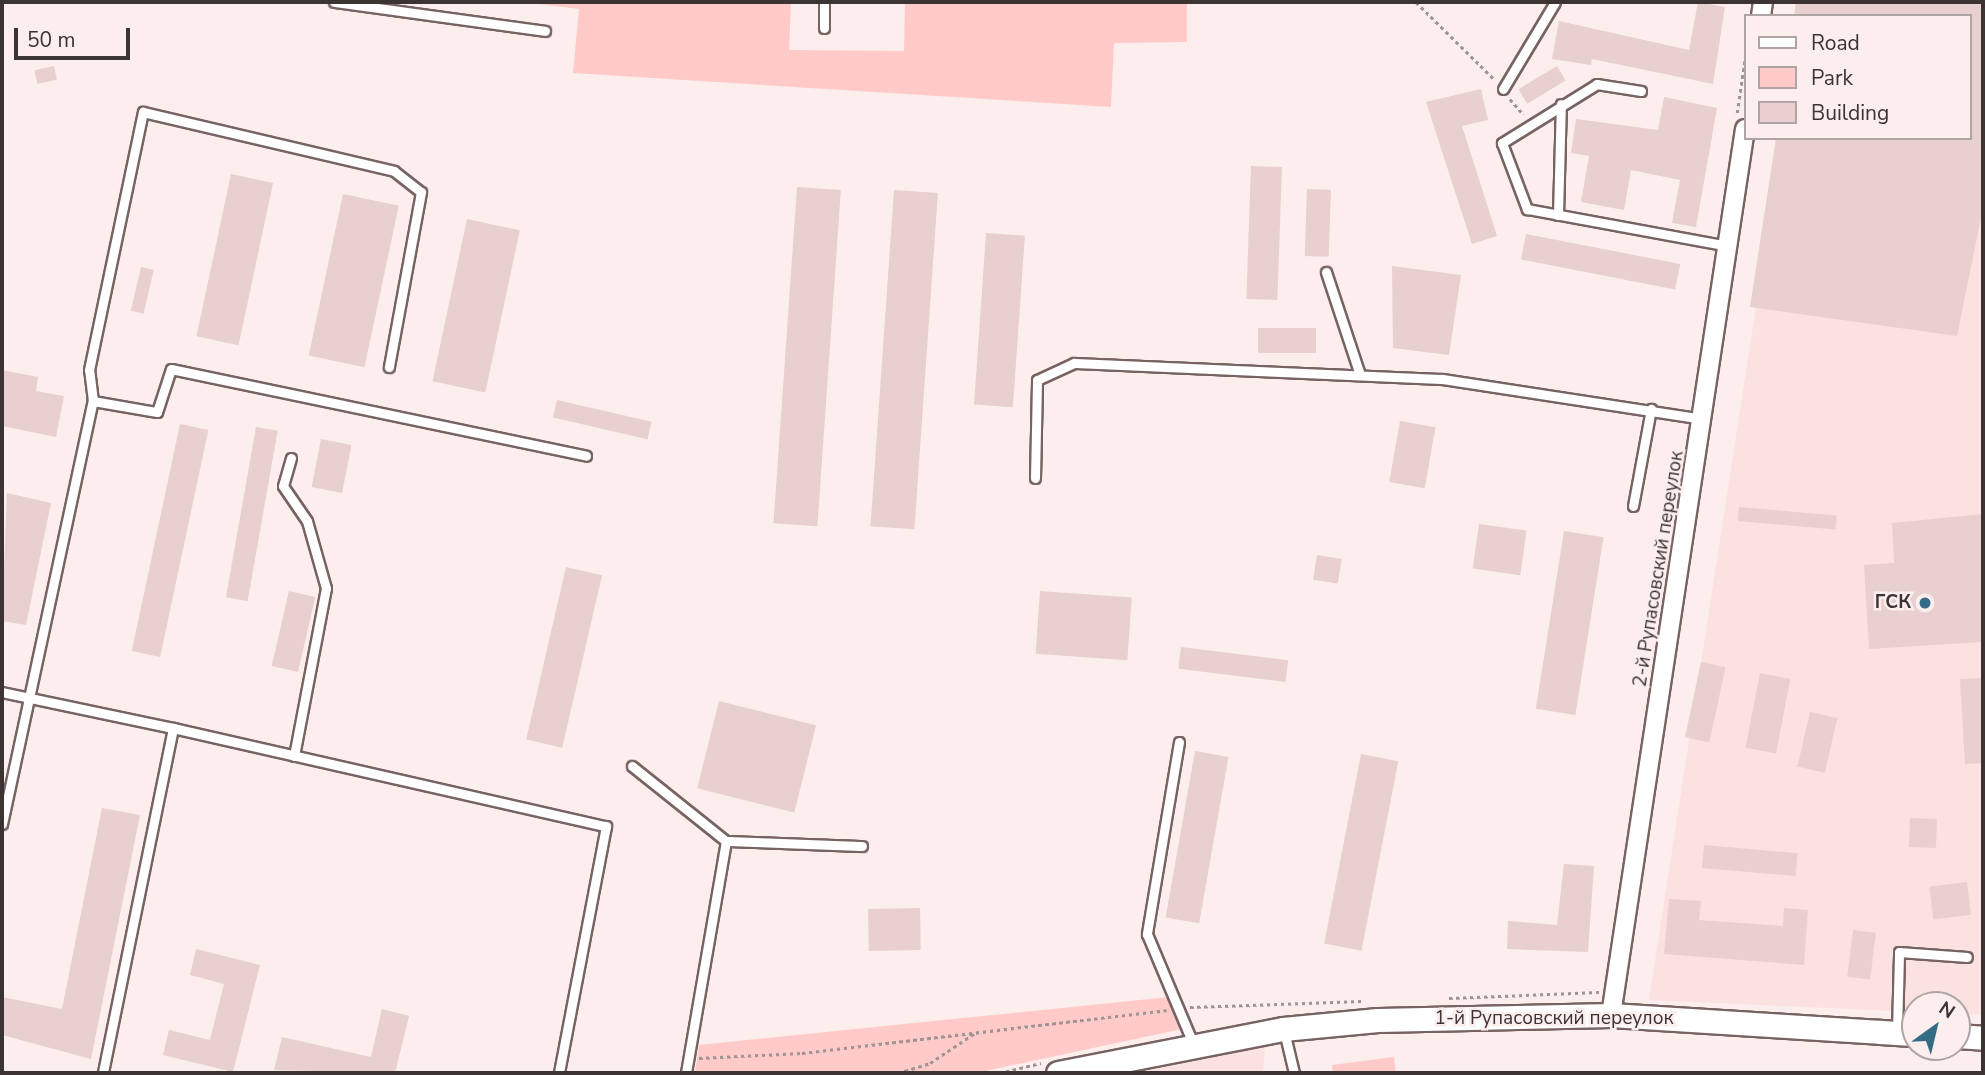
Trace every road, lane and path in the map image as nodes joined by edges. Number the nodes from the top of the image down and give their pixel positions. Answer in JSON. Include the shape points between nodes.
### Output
{"nodes":[{"id":1,"x":334,"y":2,"type":"edge"},
{"id":2,"x":824,"y":2,"type":"edge"},
{"id":3,"x":1416,"y":2,"type":"edge"},
{"id":4,"x":1555,"y":2,"type":"edge"},
{"id":5,"x":824,"y":28,"type":"dead end"},
{"id":6,"x":545,"y":31,"type":"dead end"},
{"id":7,"x":1744,"y":75,"type":"edge"},
{"id":8,"x":1503,"y":89,"type":"junction"},
{"id":9,"x":1641,"y":91,"type":"dead end"},
{"id":10,"x":1561,"y":104,"type":"junction"},
{"id":11,"x":1530,"y":123,"type":"junction"},
{"id":12,"x":1741,"y":125,"type":"edge"},
{"id":13,"x":1558,"y":215,"type":"junction"},
{"id":14,"x":1728,"y":246,"type":"junction"},
{"id":15,"x":1326,"y":272,"type":"dead end"},
{"id":16,"x":389,"y":366,"type":"dead end"},
{"id":17,"x":1359,"y":372,"type":"junction"},
{"id":18,"x":93,"y":401,"type":"junction"},
{"id":19,"x":1651,"y":409,"type":"junction"},
{"id":20,"x":1704,"y":419,"type":"junction"},
{"id":21,"x":586,"y":456,"type":"dead end"},
{"id":22,"x":291,"y":458,"type":"dead end"},
{"id":23,"x":1035,"y":478,"type":"dead end"},
{"id":24,"x":1633,"y":506,"type":"dead end"},
{"id":25,"x":2,"y":692,"type":"edge"},
{"id":26,"x":32,"y":699,"type":"junction"},
{"id":27,"x":173,"y":729,"type":"junction"},
{"id":28,"x":1179,"y":742,"type":"dead end"},
{"id":29,"x":294,"y":756,"type":"junction"},
{"id":30,"x":632,"y":766,"type":"dead end"},
{"id":31,"x":2,"y":824,"type":"edge"},
{"id":32,"x":726,"y":841,"type":"junction"},
{"id":33,"x":862,"y":846,"type":"dead end"},
{"id":34,"x":1967,"y":957,"type":"dead end"},
{"id":35,"x":1604,"y":978,"type":"dead end"},
{"id":36,"x":1902,"y":991,"type":"edge"},
{"id":37,"x":1442,"y":998,"type":"dead end"},
{"id":38,"x":1372,"y":1001,"type":"dead end"},
{"id":39,"x":1179,"y":1009,"type":"junction"},
{"id":40,"x":1611,"y":1015,"type":"junction"},
{"id":41,"x":1283,"y":1029,"type":"junction"},
{"id":42,"x":976,"y":1033,"type":"junction"},
{"id":43,"x":1901,"y":1033,"type":"edge"},
{"id":44,"x":1194,"y":1046,"type":"junction"},
{"id":45,"x":689,"y":1059,"type":"junction"},
{"id":46,"x":103,"y":1073,"type":"edge"},
{"id":47,"x":559,"y":1073,"type":"edge"},
{"id":48,"x":686,"y":1073,"type":"edge"},
{"id":49,"x":898,"y":1073,"type":"edge"},
{"id":50,"x":1059,"y":1073,"type":"edge"},
{"id":51,"x":1294,"y":1073,"type":"edge"}],
"edges":[{"from":1,"to":6,"type":"lane"},
{"from":2,"to":5,"type":"lane"},
{"from":3,"to":8,"type":"path"},
{"from":4,"to":8,"type":"lane"},
{"from":7,"to":12,"type":"path"},
{"from":8,"to":11,"type":"path"},
{"from":9,"to":10,"type":"lane","via":[[1597,85]]},
{"from":10,"to":11,"type":"lane"},
{"from":10,"to":13,"type":"lane"},
{"from":11,"to":13,"type":"lane","via":[[1502,143],[1527,209]]},
{"from":12,"to":14,"type":"street","name":"2-й Рупасовский переулок"},
{"from":13,"to":14,"type":"lane"},
{"from":14,"to":20,"type":"street","name":"2-й Рупасовский переулок"},
{"from":15,"to":17,"type":"lane"},
{"from":16,"to":18,"type":"lane","via":[[421,191],[394,171],[143,112],[89,370]]},
{"from":17,"to":19,"type":"lane"},
{"from":17,"to":23,"type":"lane","via":[[1074,363],[1037,380]]},
{"from":18,"to":21,"type":"lane","via":[[157,412],[171,369]]},
{"from":18,"to":26,"type":"lane"},
{"from":19,"to":20,"type":"lane"},
{"from":19,"to":24,"type":"lane"},
{"from":20,"to":40,"type":"street","name":"2-й Рупасовский переулок"},
{"from":22,"to":29,"type":"lane","via":[[283,486],[307,522],[326,588]]},
{"from":25,"to":26,"type":"lane"},
{"from":26,"to":27,"type":"lane"},
{"from":26,"to":31,"type":"lane"},
{"from":27,"to":29,"type":"lane"},
{"from":27,"to":46,"type":"lane"},
{"from":28,"to":39,"type":"lane","via":[[1146,925]]},
{"from":29,"to":47,"type":"lane","via":[[606,826]]},
{"from":30,"to":32,"type":"lane"},
{"from":32,"to":33,"type":"lane"},
{"from":32,"to":45,"type":"lane"},
{"from":34,"to":36,"type":"lane","via":[[1899,952]]},
{"from":35,"to":37,"type":"path","via":[[1602,992]]},
{"from":38,"to":39,"type":"path"},
{"from":39,"to":42,"type":"path"},
{"from":39,"to":44,"type":"lane"},
{"from":40,"to":41,"type":"street","name":"1-й Рупасовский переулок","via":[[1378,1020]]},
{"from":40,"to":43,"type":"street","name":"1-й Рупасовский переулок"},
{"from":41,"to":44,"type":"street","name":"1-й Рупасовский переулок"},
{"from":41,"to":51,"type":"lane"},
{"from":42,"to":45,"type":"path"},
{"from":42,"to":49,"type":"path","via":[[930,1063]]},
{"from":44,"to":50,"type":"street","name":"1-й Рупасовский переулок"},
{"from":45,"to":48,"type":"lane"}]}
